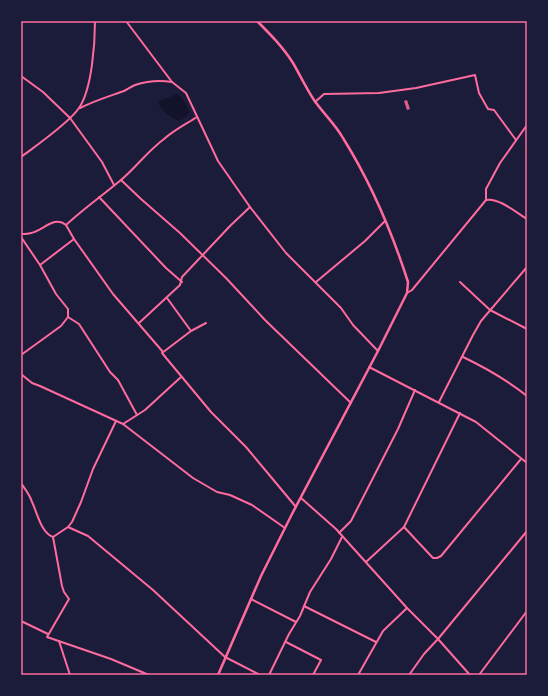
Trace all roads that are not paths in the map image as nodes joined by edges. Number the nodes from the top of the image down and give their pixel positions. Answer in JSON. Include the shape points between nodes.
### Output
{"nodes":[{"id":1,"x":95,"y":21,"type":"edge"},
{"id":2,"x":126,"y":21,"type":"edge"},
{"id":3,"x":257,"y":21,"type":"edge"},
{"id":4,"x":21,"y":76,"type":"edge"},
{"id":5,"x":172,"y":82,"type":"junction"},
{"id":6,"x":315,"y":102,"type":"junction"},
{"id":7,"x":79,"y":108,"type":"junction"},
{"id":8,"x":197,"y":117,"type":"junction"},
{"id":9,"x":70,"y":118,"type":"junction"},
{"id":10,"x":527,"y":125,"type":"edge"},
{"id":11,"x":516,"y":140,"type":"junction"},
{"id":12,"x":21,"y":157,"type":"edge"},
{"id":13,"x":121,"y":180,"type":"junction"},
{"id":14,"x":114,"y":185,"type":"junction"},
{"id":15,"x":99,"y":197,"type":"junction"},
{"id":16,"x":486,"y":200,"type":"junction"},
{"id":17,"x":250,"y":207,"type":"junction"},
{"id":18,"x":527,"y":219,"type":"edge"},
{"id":19,"x":385,"y":220,"type":"junction"},
{"id":20,"x":66,"y":225,"type":"junction"},
{"id":21,"x":21,"y":234,"type":"edge"},
{"id":22,"x":21,"y":238,"type":"edge"},
{"id":23,"x":74,"y":239,"type":"junction"},
{"id":24,"x":202,"y":255,"type":"junction"},
{"id":25,"x":40,"y":265,"type":"junction"},
{"id":26,"x":527,"y":267,"type":"edge"},
{"id":27,"x":182,"y":282,"type":"junction"},
{"id":28,"x":316,"y":282,"type":"junction"},
{"id":29,"x":460,"y":282,"type":"dead end"},
{"id":30,"x":407,"y":293,"type":"junction"},
{"id":31,"x":167,"y":298,"type":"junction"},
{"id":32,"x":490,"y":310,"type":"junction"},
{"id":33,"x":68,"y":317,"type":"junction"},
{"id":34,"x":139,"y":323,"type":"junction"},
{"id":35,"x":206,"y":323,"type":"dead end"},
{"id":36,"x":527,"y":329,"type":"edge"},
{"id":37,"x":191,"y":331,"type":"junction"},
{"id":38,"x":378,"y":351,"type":"junction"},
{"id":39,"x":163,"y":352,"type":"junction"},
{"id":40,"x":21,"y":355,"type":"edge"},
{"id":41,"x":463,"y":357,"type":"junction"},
{"id":42,"x":369,"y":367,"type":"junction"},
{"id":43,"x":21,"y":374,"type":"edge"},
{"id":44,"x":182,"y":377,"type":"junction"},
{"id":45,"x":415,"y":390,"type":"junction"},
{"id":46,"x":527,"y":396,"type":"edge"},
{"id":47,"x":439,"y":402,"type":"junction"},
{"id":48,"x":351,"y":403,"type":"junction"},
{"id":49,"x":460,"y":413,"type":"junction"},
{"id":50,"x":137,"y":415,"type":"junction"},
{"id":51,"x":116,"y":421,"type":"junction"},
{"id":52,"x":123,"y":424,"type":"junction"},
{"id":53,"x":521,"y":459,"type":"junction"},
{"id":54,"x":527,"y":463,"type":"edge"},
{"id":55,"x":21,"y":483,"type":"edge"},
{"id":56,"x":301,"y":498,"type":"junction"},
{"id":57,"x":296,"y":507,"type":"junction"},
{"id":58,"x":68,"y":527,"type":"junction"},
{"id":59,"x":404,"y":527,"type":"junction"},
{"id":60,"x":285,"y":528,"type":"junction"},
{"id":61,"x":527,"y":531,"type":"edge"},
{"id":62,"x":339,"y":533,"type":"junction"},
{"id":63,"x":343,"y":536,"type":"junction"},
{"id":64,"x":52,"y":537,"type":"junction"},
{"id":65,"x":366,"y":562,"type":"junction"},
{"id":66,"x":251,"y":599,"type":"junction"},
{"id":67,"x":304,"y":606,"type":"junction"},
{"id":68,"x":407,"y":608,"type":"junction"},
{"id":69,"x":527,"y":611,"type":"edge"},
{"id":70,"x":21,"y":621,"type":"edge"},
{"id":71,"x":296,"y":622,"type":"junction"},
{"id":72,"x":48,"y":634,"type":"junction"},
{"id":73,"x":438,"y":639,"type":"junction"},
{"id":74,"x":59,"y":641,"type":"junction"},
{"id":75,"x":286,"y":642,"type":"junction"},
{"id":76,"x":376,"y":642,"type":"junction"},
{"id":77,"x":225,"y":657,"type":"junction"},
{"id":78,"x":70,"y":675,"type":"edge"},
{"id":79,"x":149,"y":675,"type":"edge"},
{"id":80,"x":218,"y":675,"type":"edge"},
{"id":81,"x":260,"y":675,"type":"edge"},
{"id":82,"x":269,"y":675,"type":"edge"},
{"id":83,"x":314,"y":675,"type":"edge"},
{"id":84,"x":358,"y":675,"type":"edge"},
{"id":85,"x":409,"y":675,"type":"edge"},
{"id":86,"x":470,"y":675,"type":"edge"},
{"id":87,"x":479,"y":675,"type":"edge"}],
"edges":[{"from":1,"to":7,"type":"street","via":[[89,78]]},
{"from":2,"to":5,"type":"street"},
{"from":3,"to":6,"type":"street","via":[[293,63]]},
{"from":4,"to":9,"type":"street","via":[[43,92]]},
{"from":5,"to":7,"type":"street","via":[[164,80],[136,85]]},
{"from":5,"to":8,"type":"street","via":[[186,93]]},
{"from":6,"to":11,"type":"street","via":[[324,94],[378,93],[416,88],[475,75],[479,93],[488,109],[494,110]]},
{"from":6,"to":19,"type":"street","via":[[333,122],[360,167]]},
{"from":7,"to":9,"type":"street"},
{"from":8,"to":13,"type":"street","via":[[188,124],[178,127],[162,140]]},
{"from":8,"to":17,"type":"street","via":[[218,161]]},
{"from":9,"to":12,"type":"street"},
{"from":9,"to":14,"type":"street","via":[[102,162]]},
{"from":10,"to":11,"type":"street"},
{"from":11,"to":16,"type":"street","via":[[486,189]]},
{"from":13,"to":14,"type":"street"},
{"from":13,"to":24,"type":"street"},
{"from":14,"to":15,"type":"street"},
{"from":15,"to":20,"type":"street"},
{"from":15,"to":27,"type":"street"},
{"from":16,"to":18,"type":"street","via":[[497,201]]},
{"from":16,"to":30,"type":"street"},
{"from":17,"to":24,"type":"street"},
{"from":17,"to":28,"type":"street","via":[[286,253]]},
{"from":19,"to":28,"type":"street","via":[[365,241]]},
{"from":19,"to":30,"type":"street","via":[[408,282]]},
{"from":20,"to":21,"type":"street","via":[[63,222],[52,222],[32,233]]},
{"from":20,"to":23,"type":"street"},
{"from":22,"to":25,"type":"street"},
{"from":23,"to":25,"type":"street"},
{"from":23,"to":34,"type":"street","via":[[113,294]]},
{"from":24,"to":27,"type":"street","via":[[182,277]]},
{"from":24,"to":48,"type":"street"},
{"from":25,"to":33,"type":"street","via":[[56,294],[68,309]]},
{"from":26,"to":32,"type":"street"},
{"from":27,"to":31,"type":"street"},
{"from":28,"to":38,"type":"street"},
{"from":29,"to":32,"type":"street"},
{"from":30,"to":38,"type":"street"},
{"from":31,"to":34,"type":"street"},
{"from":31,"to":37,"type":"street"},
{"from":32,"to":36,"type":"street"},
{"from":32,"to":41,"type":"street","via":[[473,335]]},
{"from":33,"to":40,"type":"street","via":[[52,334]]},
{"from":33,"to":50,"type":"street","via":[[79,324],[118,380]]},
{"from":34,"to":39,"type":"street"},
{"from":35,"to":37,"type":"street"},
{"from":37,"to":39,"type":"street"},
{"from":38,"to":42,"type":"street"},
{"from":39,"to":44,"type":"street"},
{"from":41,"to":46,"type":"street","via":[[512,384]]},
{"from":41,"to":47,"type":"street"},
{"from":42,"to":45,"type":"street"},
{"from":42,"to":48,"type":"street"},
{"from":43,"to":51,"type":"street","via":[[36,385]]},
{"from":44,"to":50,"type":"street"},
{"from":44,"to":57,"type":"street"},
{"from":45,"to":47,"type":"street"},
{"from":45,"to":62,"type":"street","via":[[351,521]]},
{"from":47,"to":49,"type":"street"},
{"from":48,"to":56,"type":"street"},
{"from":49,"to":53,"type":"street","via":[[476,422]]},
{"from":49,"to":59,"type":"street"},
{"from":50,"to":52,"type":"street"},
{"from":51,"to":52,"type":"street"},
{"from":51,"to":58,"type":"street"},
{"from":52,"to":60,"type":"street","via":[[193,478],[217,492],[252,505]]},
{"from":53,"to":54,"type":"street"},
{"from":53,"to":59,"type":"street","via":[[441,556],[433,558]]},
{"from":55,"to":64,"type":"street","via":[[39,521]]},
{"from":56,"to":57,"type":"street"},
{"from":56,"to":62,"type":"street"},
{"from":57,"to":60,"type":"street"},
{"from":58,"to":64,"type":"street"},
{"from":58,"to":77,"type":"street","via":[[88,536],[153,590]]},
{"from":59,"to":65,"type":"street"},
{"from":60,"to":66,"type":"street"},
{"from":61,"to":73,"type":"street"},
{"from":62,"to":63,"type":"street"},
{"from":63,"to":65,"type":"street"},
{"from":63,"to":67,"type":"street"},
{"from":64,"to":72,"type":"street","via":[[62,586],[69,599]]},
{"from":65,"to":68,"type":"street"},
{"from":66,"to":71,"type":"street"},
{"from":66,"to":77,"type":"street"},
{"from":67,"to":71,"type":"street"},
{"from":67,"to":76,"type":"street"},
{"from":68,"to":73,"type":"street"},
{"from":68,"to":76,"type":"street","via":[[383,631]]},
{"from":69,"to":87,"type":"street"},
{"from":70,"to":72,"type":"street"},
{"from":71,"to":75,"type":"street"},
{"from":72,"to":74,"type":"street","via":[[47,637]]},
{"from":73,"to":85,"type":"street"},
{"from":73,"to":86,"type":"street"},
{"from":74,"to":78,"type":"street"},
{"from":74,"to":79,"type":"street"},
{"from":75,"to":82,"type":"street"},
{"from":75,"to":83,"type":"street","via":[[320,660]]},
{"from":76,"to":84,"type":"street"},
{"from":77,"to":80,"type":"street"},
{"from":77,"to":81,"type":"street"}]}
